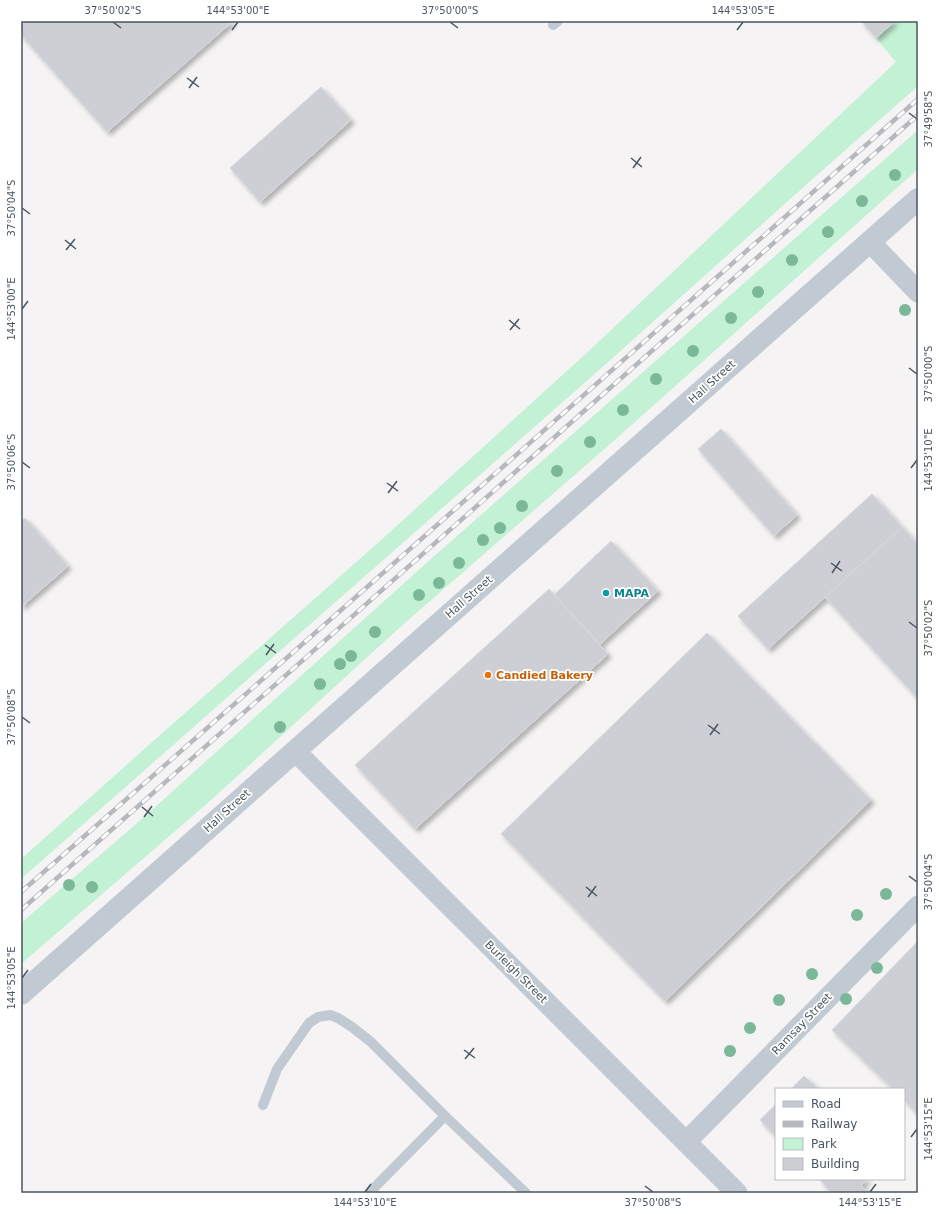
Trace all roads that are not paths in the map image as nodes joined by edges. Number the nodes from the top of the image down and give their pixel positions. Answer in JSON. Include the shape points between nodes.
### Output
{"nodes":[{"id":1,"x":918,"y":199,"type":"edge"},
{"id":2,"x":870,"y":242,"type":"junction"},
{"id":3,"x":918,"y":292,"type":"edge"},
{"id":4,"x":295,"y":750,"type":"junction"},
{"id":5,"x":918,"y":906,"type":"edge"},
{"id":6,"x":21,"y":994,"type":"edge"},
{"id":7,"x":263,"y":1105,"type":"dead end"},
{"id":8,"x":445,"y":1116,"type":"junction"},
{"id":9,"x":686,"y":1142,"type":"junction"},
{"id":10,"x":369,"y":1193,"type":"edge"},
{"id":11,"x":526,"y":1193,"type":"edge"},
{"id":12,"x":737,"y":1193,"type":"edge"}],
"edges":[{"from":1,"to":2,"type":"street","name":"Hall Street"},
{"from":2,"to":3,"type":"street"},
{"from":2,"to":4,"type":"street","name":"Hall Street"},
{"from":4,"to":6,"type":"street","name":"Hall Street"},
{"from":4,"to":9,"type":"street","name":"Burleigh Street"},
{"from":5,"to":9,"type":"street","name":"Ramsay Street"},
{"from":7,"to":8,"type":"lane","via":[[278,1069],[309,1023],[318,1017],[330,1015],[342,1020],[371,1042]]},
{"from":8,"to":10,"type":"lane"},
{"from":8,"to":11,"type":"lane"},
{"from":9,"to":12,"type":"street","name":"Burleigh Street"}]}
